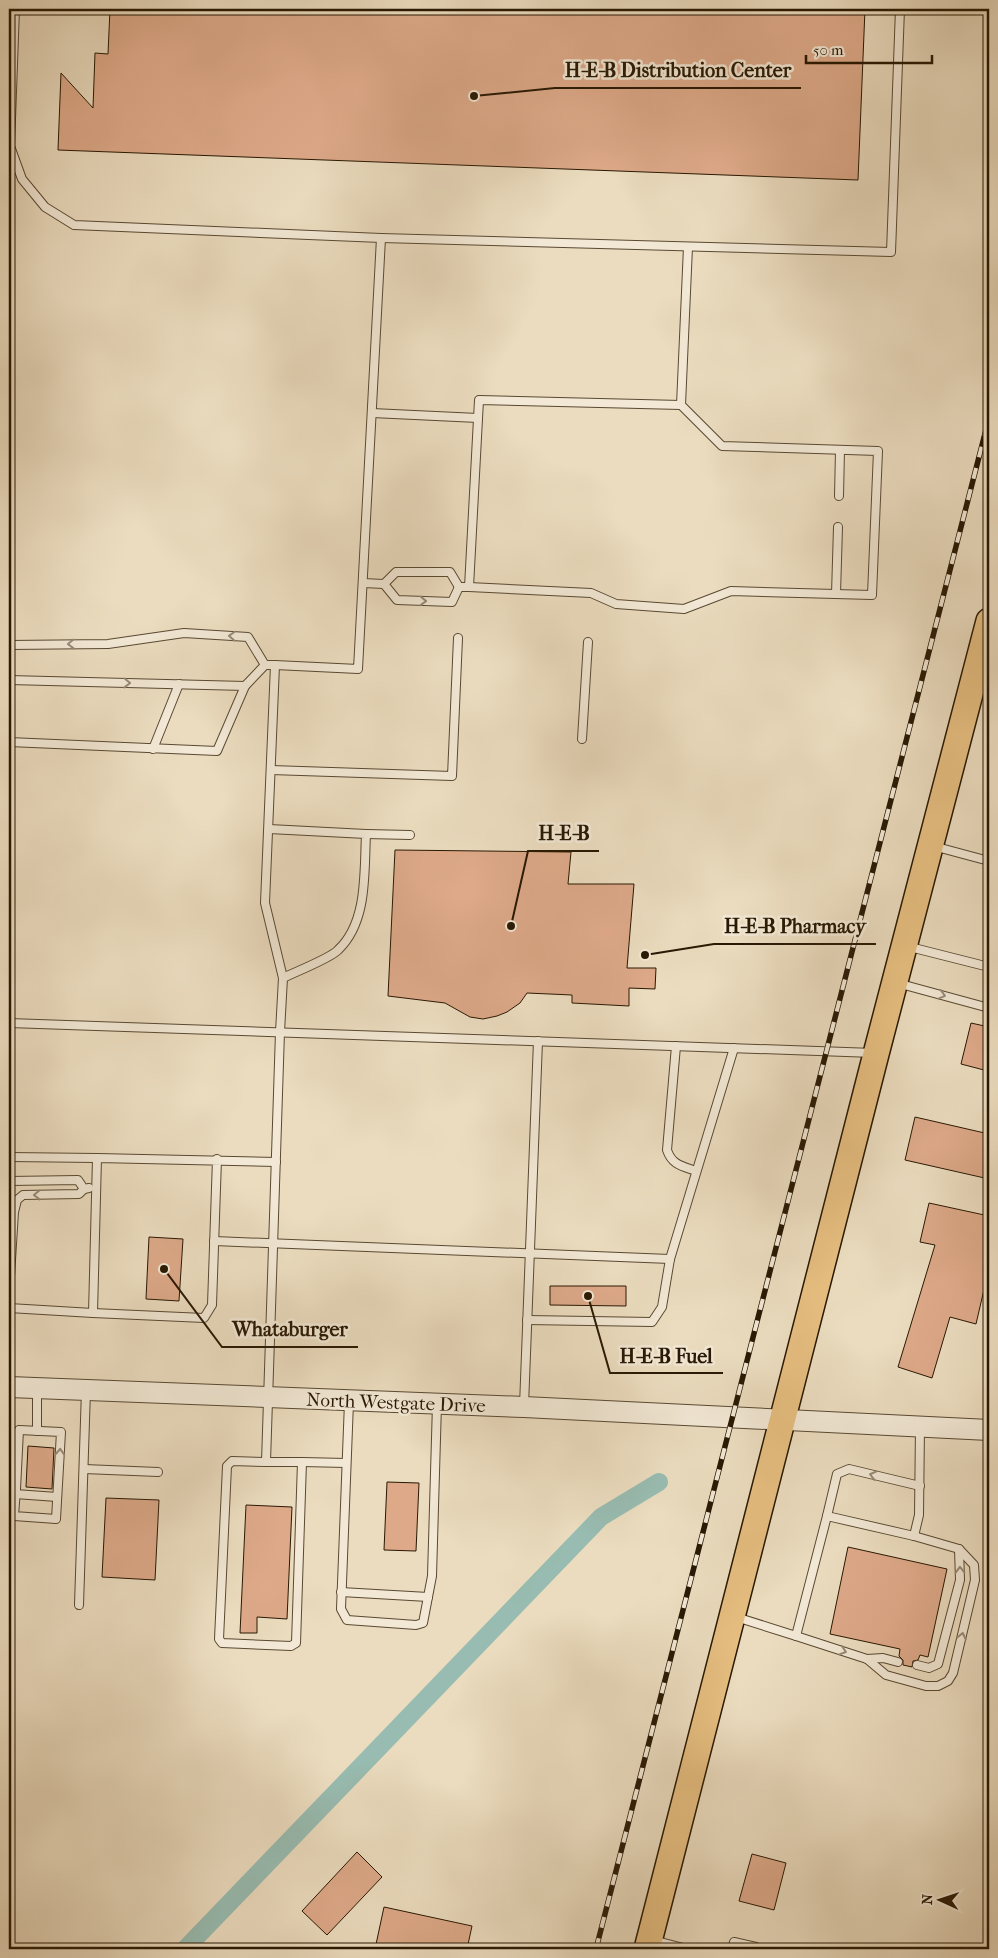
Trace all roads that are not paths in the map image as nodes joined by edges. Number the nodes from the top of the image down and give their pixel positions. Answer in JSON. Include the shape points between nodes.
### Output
{"nodes":[{"id":1,"x":15,"y":9,"type":"edge"},
{"id":2,"x":900,"y":9,"type":"edge"},
{"id":3,"x":380,"y":238,"type":"junction"},
{"id":4,"x":688,"y":247,"type":"junction"},
{"id":5,"x":681,"y":405,"type":"junction"},
{"id":6,"x":372,"y":413,"type":"junction"},
{"id":7,"x":478,"y":418,"type":"junction"},
{"id":8,"x":840,"y":450,"type":"junction"},
{"id":9,"x":839,"y":496,"type":"dead end"},
{"id":10,"x":838,"y":527,"type":"dead end"},
{"id":11,"x":363,"y":583,"type":"junction"},
{"id":12,"x":384,"y":584,"type":"junction"},
{"id":13,"x":459,"y":587,"type":"junction"},
{"id":14,"x":469,"y":588,"type":"junction"},
{"id":15,"x":836,"y":594,"type":"junction"},
{"id":16,"x":989,"y":622,"type":"edge"},
{"id":17,"x":458,"y":638,"type":"dead end"},
{"id":18,"x":588,"y":642,"type":"dead end"},
{"id":19,"x":9,"y":645,"type":"edge"},
{"id":20,"x":265,"y":665,"type":"junction"},
{"id":21,"x":275,"y":665,"type":"junction"},
{"id":22,"x":9,"y":680,"type":"edge"},
{"id":23,"x":179,"y":684,"type":"junction"},
{"id":24,"x":245,"y":686,"type":"junction"},
{"id":25,"x":582,"y":739,"type":"dead end"},
{"id":26,"x":9,"y":742,"type":"edge"},
{"id":27,"x":152,"y":749,"type":"junction"},
{"id":28,"x":271,"y":770,"type":"junction"},
{"id":29,"x":269,"y":830,"type":"junction"},
{"id":30,"x":366,"y":834,"type":"junction"},
{"id":31,"x":410,"y":835,"type":"dead end"},
{"id":32,"x":931,"y":845,"type":"junction"},
{"id":33,"x":989,"y":861,"type":"edge"},
{"id":34,"x":905,"y":946,"type":"junction"},
{"id":35,"x":989,"y":967,"type":"edge"},
{"id":36,"x":283,"y":978,"type":"junction"},
{"id":37,"x":895,"y":983,"type":"junction"},
{"id":38,"x":989,"y":1008,"type":"edge"},
{"id":39,"x":9,"y":1023,"type":"edge"},
{"id":40,"x":280,"y":1032,"type":"junction"},
{"id":41,"x":538,"y":1041,"type":"junction"},
{"id":42,"x":676,"y":1046,"type":"junction"},
{"id":43,"x":734,"y":1048,"type":"junction"},
{"id":44,"x":876,"y":1054,"type":"junction"},
{"id":45,"x":9,"y":1157,"type":"edge"},
{"id":46,"x":96,"y":1158,"type":"junction"},
{"id":47,"x":217,"y":1159,"type":"junction"},
{"id":48,"x":276,"y":1162,"type":"junction"},
{"id":49,"x":696,"y":1171,"type":"junction"},
{"id":50,"x":9,"y":1181,"type":"edge"},
{"id":51,"x":84,"y":1188,"type":"junction"},
{"id":52,"x":96,"y":1188,"type":"junction"},
{"id":53,"x":214,"y":1241,"type":"junction"},
{"id":54,"x":274,"y":1243,"type":"junction"},
{"id":55,"x":529,"y":1253,"type":"junction"},
{"id":56,"x":670,"y":1259,"type":"junction"},
{"id":57,"x":9,"y":1292,"type":"edge"},
{"id":58,"x":9,"y":1308,"type":"edge"},
{"id":59,"x":94,"y":1313,"type":"junction"},
{"id":60,"x":527,"y":1320,"type":"junction"},
{"id":61,"x":9,"y":1387,"type":"edge"},
{"id":62,"x":37,"y":1388,"type":"junction"},
{"id":63,"x":86,"y":1390,"type":"junction"},
{"id":64,"x":269,"y":1397,"type":"junction"},
{"id":65,"x":349,"y":1400,"type":"junction"},
{"id":66,"x":437,"y":1403,"type":"junction"},
{"id":67,"x":524,"y":1407,"type":"junction"},
{"id":68,"x":782,"y":1421,"type":"junction"},
{"id":69,"x":920,"y":1427,"type":"junction"},
{"id":70,"x":989,"y":1430,"type":"edge"},
{"id":71,"x":37,"y":1431,"type":"junction"},
{"id":72,"x":266,"y":1462,"type":"junction"},
{"id":73,"x":302,"y":1462,"type":"junction"},
{"id":74,"x":346,"y":1463,"type":"junction"},
{"id":75,"x":84,"y":1469,"type":"junction"},
{"id":76,"x":158,"y":1472,"type":"dead end"},
{"id":77,"x":920,"y":1486,"type":"junction"},
{"id":78,"x":13,"y":1490,"type":"edge"},
{"id":79,"x":57,"y":1497,"type":"junction"},
{"id":80,"x":827,"y":1516,"type":"junction"},
{"id":81,"x":914,"y":1536,"type":"junction"},
{"id":82,"x":959,"y":1550,"type":"junction"},
{"id":83,"x":341,"y":1592,"type":"junction"},
{"id":84,"x":428,"y":1597,"type":"junction"},
{"id":85,"x":79,"y":1605,"type":"dead end"},
{"id":86,"x":732,"y":1616,"type":"junction"},
{"id":87,"x":796,"y":1636,"type":"junction"},
{"id":88,"x":866,"y":1659,"type":"junction"},
{"id":89,"x":898,"y":1662,"type":"dead end"},
{"id":90,"x":917,"y":1665,"type":"dead end"},
{"id":91,"x":648,"y":1944,"type":"edge"},
{"id":92,"x":686,"y":1949,"type":"edge"},
{"id":93,"x":732,"y":1949,"type":"edge"},
{"id":94,"x":756,"y":1949,"type":"edge"}],
"edges":[{"from":1,"to":3,"type":"lane","via":[[10,146],[22,179],[44,207],[74,225]]},
{"from":2,"to":4,"type":"lane","via":[[891,252]]},
{"from":3,"to":4,"type":"lane"},
{"from":3,"to":6,"type":"lane"},
{"from":4,"to":5,"type":"lane"},
{"from":5,"to":7,"type":"lane","via":[[479,400]]},
{"from":5,"to":8,"type":"lane","via":[[722,446]]},
{"from":6,"to":7,"type":"lane"},
{"from":6,"to":11,"type":"lane"},
{"from":7,"to":14,"type":"lane"},
{"from":8,"to":9,"type":"lane"},
{"from":8,"to":15,"type":"lane","via":[[878,451],[872,595]]},
{"from":10,"to":15,"type":"lane"},
{"from":11,"to":12,"type":"lane"},
{"from":11,"to":21,"type":"lane","via":[[358,669]]},
{"from":12,"to":13,"type":"lane","via":[[396,572],[450,572]]},
{"from":12,"to":13,"type":"lane","one_way":true,"via":[[397,600],[452,602]]},
{"from":13,"to":14,"type":"lane"},
{"from":14,"to":15,"type":"lane","via":[[591,593],[616,604],[684,609],[731,591]]},
{"from":16,"to":32,"type":"main road"},
{"from":17,"to":28,"type":"lane","via":[[452,776]]},
{"from":18,"to":25,"type":"lane"},
{"from":20,"to":19,"type":"lane","one_way":true,"via":[[248,637],[184,633],[108,644]]},
{"from":20,"to":21,"type":"lane"},
{"from":20,"to":24,"type":"lane"},
{"from":21,"to":28,"type":"lane"},
{"from":22,"to":23,"type":"lane","one_way":true},
{"from":23,"to":24,"type":"lane"},
{"from":23,"to":27,"type":"lane"},
{"from":24,"to":27,"type":"lane","via":[[217,751]]},
{"from":26,"to":27,"type":"lane"},
{"from":28,"to":29,"type":"lane"},
{"from":29,"to":30,"type":"lane"},
{"from":29,"to":36,"type":"lane","via":[[265,903]]},
{"from":30,"to":31,"type":"lane"},
{"from":30,"to":36,"type":"lane","via":[[363,891],[355,926],[338,951]]},
{"from":32,"to":33,"type":"lane"},
{"from":32,"to":34,"type":"main road"},
{"from":34,"to":35,"type":"lane"},
{"from":34,"to":37,"type":"main road"},
{"from":36,"to":40,"type":"lane"},
{"from":37,"to":38,"type":"lane","one_way":true},
{"from":37,"to":44,"type":"main road"},
{"from":39,"to":40,"type":"lane"},
{"from":40,"to":41,"type":"lane"},
{"from":40,"to":48,"type":"lane"},
{"from":41,"to":42,"type":"lane"},
{"from":41,"to":55,"type":"lane"},
{"from":42,"to":43,"type":"lane"},
{"from":42,"to":49,"type":"lane","via":[[667,1150],[670,1160]]},
{"from":43,"to":44,"type":"lane"},
{"from":43,"to":49,"type":"lane"},
{"from":44,"to":68,"type":"main road"},
{"from":45,"to":46,"type":"lane"},
{"from":46,"to":47,"type":"lane"},
{"from":46,"to":52,"type":"lane"},
{"from":47,"to":48,"type":"lane"},
{"from":47,"to":53,"type":"lane"},
{"from":48,"to":54,"type":"lane"},
{"from":49,"to":56,"type":"lane"},
{"from":50,"to":51,"type":"lane","via":[[78,1180]]},
{"from":51,"to":52,"type":"lane"},
{"from":51,"to":57,"type":"lane","one_way":true,"via":[[79,1194],[23,1195],[18,1200],[14,1212]]},
{"from":52,"to":59,"type":"lane"},
{"from":53,"to":54,"type":"lane"},
{"from":53,"to":59,"type":"lane","via":[[212,1305],[204,1318]]},
{"from":54,"to":55,"type":"lane"},
{"from":54,"to":64,"type":"lane"},
{"from":55,"to":56,"type":"lane"},
{"from":55,"to":60,"type":"lane"},
{"from":56,"to":60,"type":"lane","via":[[662,1308],[652,1322]]},
{"from":58,"to":59,"type":"lane"},
{"from":60,"to":67,"type":"lane"},
{"from":61,"to":62,"type":"street","name":"North Westgate Drive"},
{"from":62,"to":63,"type":"street","name":"North Westgate Drive"},
{"from":62,"to":71,"type":"lane"},
{"from":63,"to":64,"type":"street","name":"North Westgate Drive"},
{"from":63,"to":75,"type":"lane"},
{"from":64,"to":65,"type":"street","name":"North Westgate Drive"},
{"from":64,"to":72,"type":"lane"},
{"from":65,"to":66,"type":"street","name":"North Westgate Drive"},
{"from":65,"to":74,"type":"lane"},
{"from":66,"to":67,"type":"street","name":"North Westgate Drive"},
{"from":66,"to":84,"type":"lane","via":[[432,1576]]},
{"from":67,"to":68,"type":"street","name":"North Westgate Drive"},
{"from":68,"to":69,"type":"street","name":"North Westgate Drive"},
{"from":68,"to":86,"type":"main road"},
{"from":69,"to":70,"type":"street","name":"North Westgate Drive"},
{"from":69,"to":77,"type":"lane"},
{"from":71,"to":78,"type":"lane","via":[[19,1430]]},
{"from":79,"to":71,"type":"lane","one_way":true,"via":[[61,1432]]},
{"from":72,"to":73,"type":"lane"},
{"from":72,"to":73,"type":"lane","via":[[232,1461],[227,1466],[219,1639],[222,1642],[291,1646],[296,1643]]},
{"from":73,"to":74,"type":"lane"},
{"from":74,"to":83,"type":"lane"},
{"from":75,"to":76,"type":"lane"},
{"from":75,"to":85,"type":"lane"},
{"from":77,"to":80,"type":"lane","one_way":true,"via":[[849,1469],[838,1474]]},
{"from":77,"to":81,"type":"lane","via":[[919,1516]]},
{"from":78,"to":79,"type":"lane"},
{"from":78,"to":79,"type":"lane","via":[[14,1516],[56,1519]]},
{"from":80,"to":81,"type":"lane"},
{"from":80,"to":87,"type":"lane"},
{"from":81,"to":82,"type":"lane"},
{"from":88,"to":82,"type":"lane","one_way":true,"via":[[886,1675],[926,1686],[938,1686],[948,1681],[953,1673],[975,1580],[974,1565]]},
{"from":90,"to":82,"type":"lane","one_way":true,"via":[[929,1668],[938,1664],[960,1580]]},
{"from":83,"to":84,"type":"lane"},
{"from":83,"to":84,"type":"lane","via":[[341,1608],[347,1620],[416,1625],[423,1623]]},
{"from":86,"to":87,"type":"lane"},
{"from":86,"to":91,"type":"main road"},
{"from":87,"to":88,"type":"lane","one_way":true},
{"from":88,"to":89,"type":"lane"},
{"from":91,"to":92,"type":"lane"},
{"from":93,"to":94,"type":"lane","via":[[734,1942]]}]}
